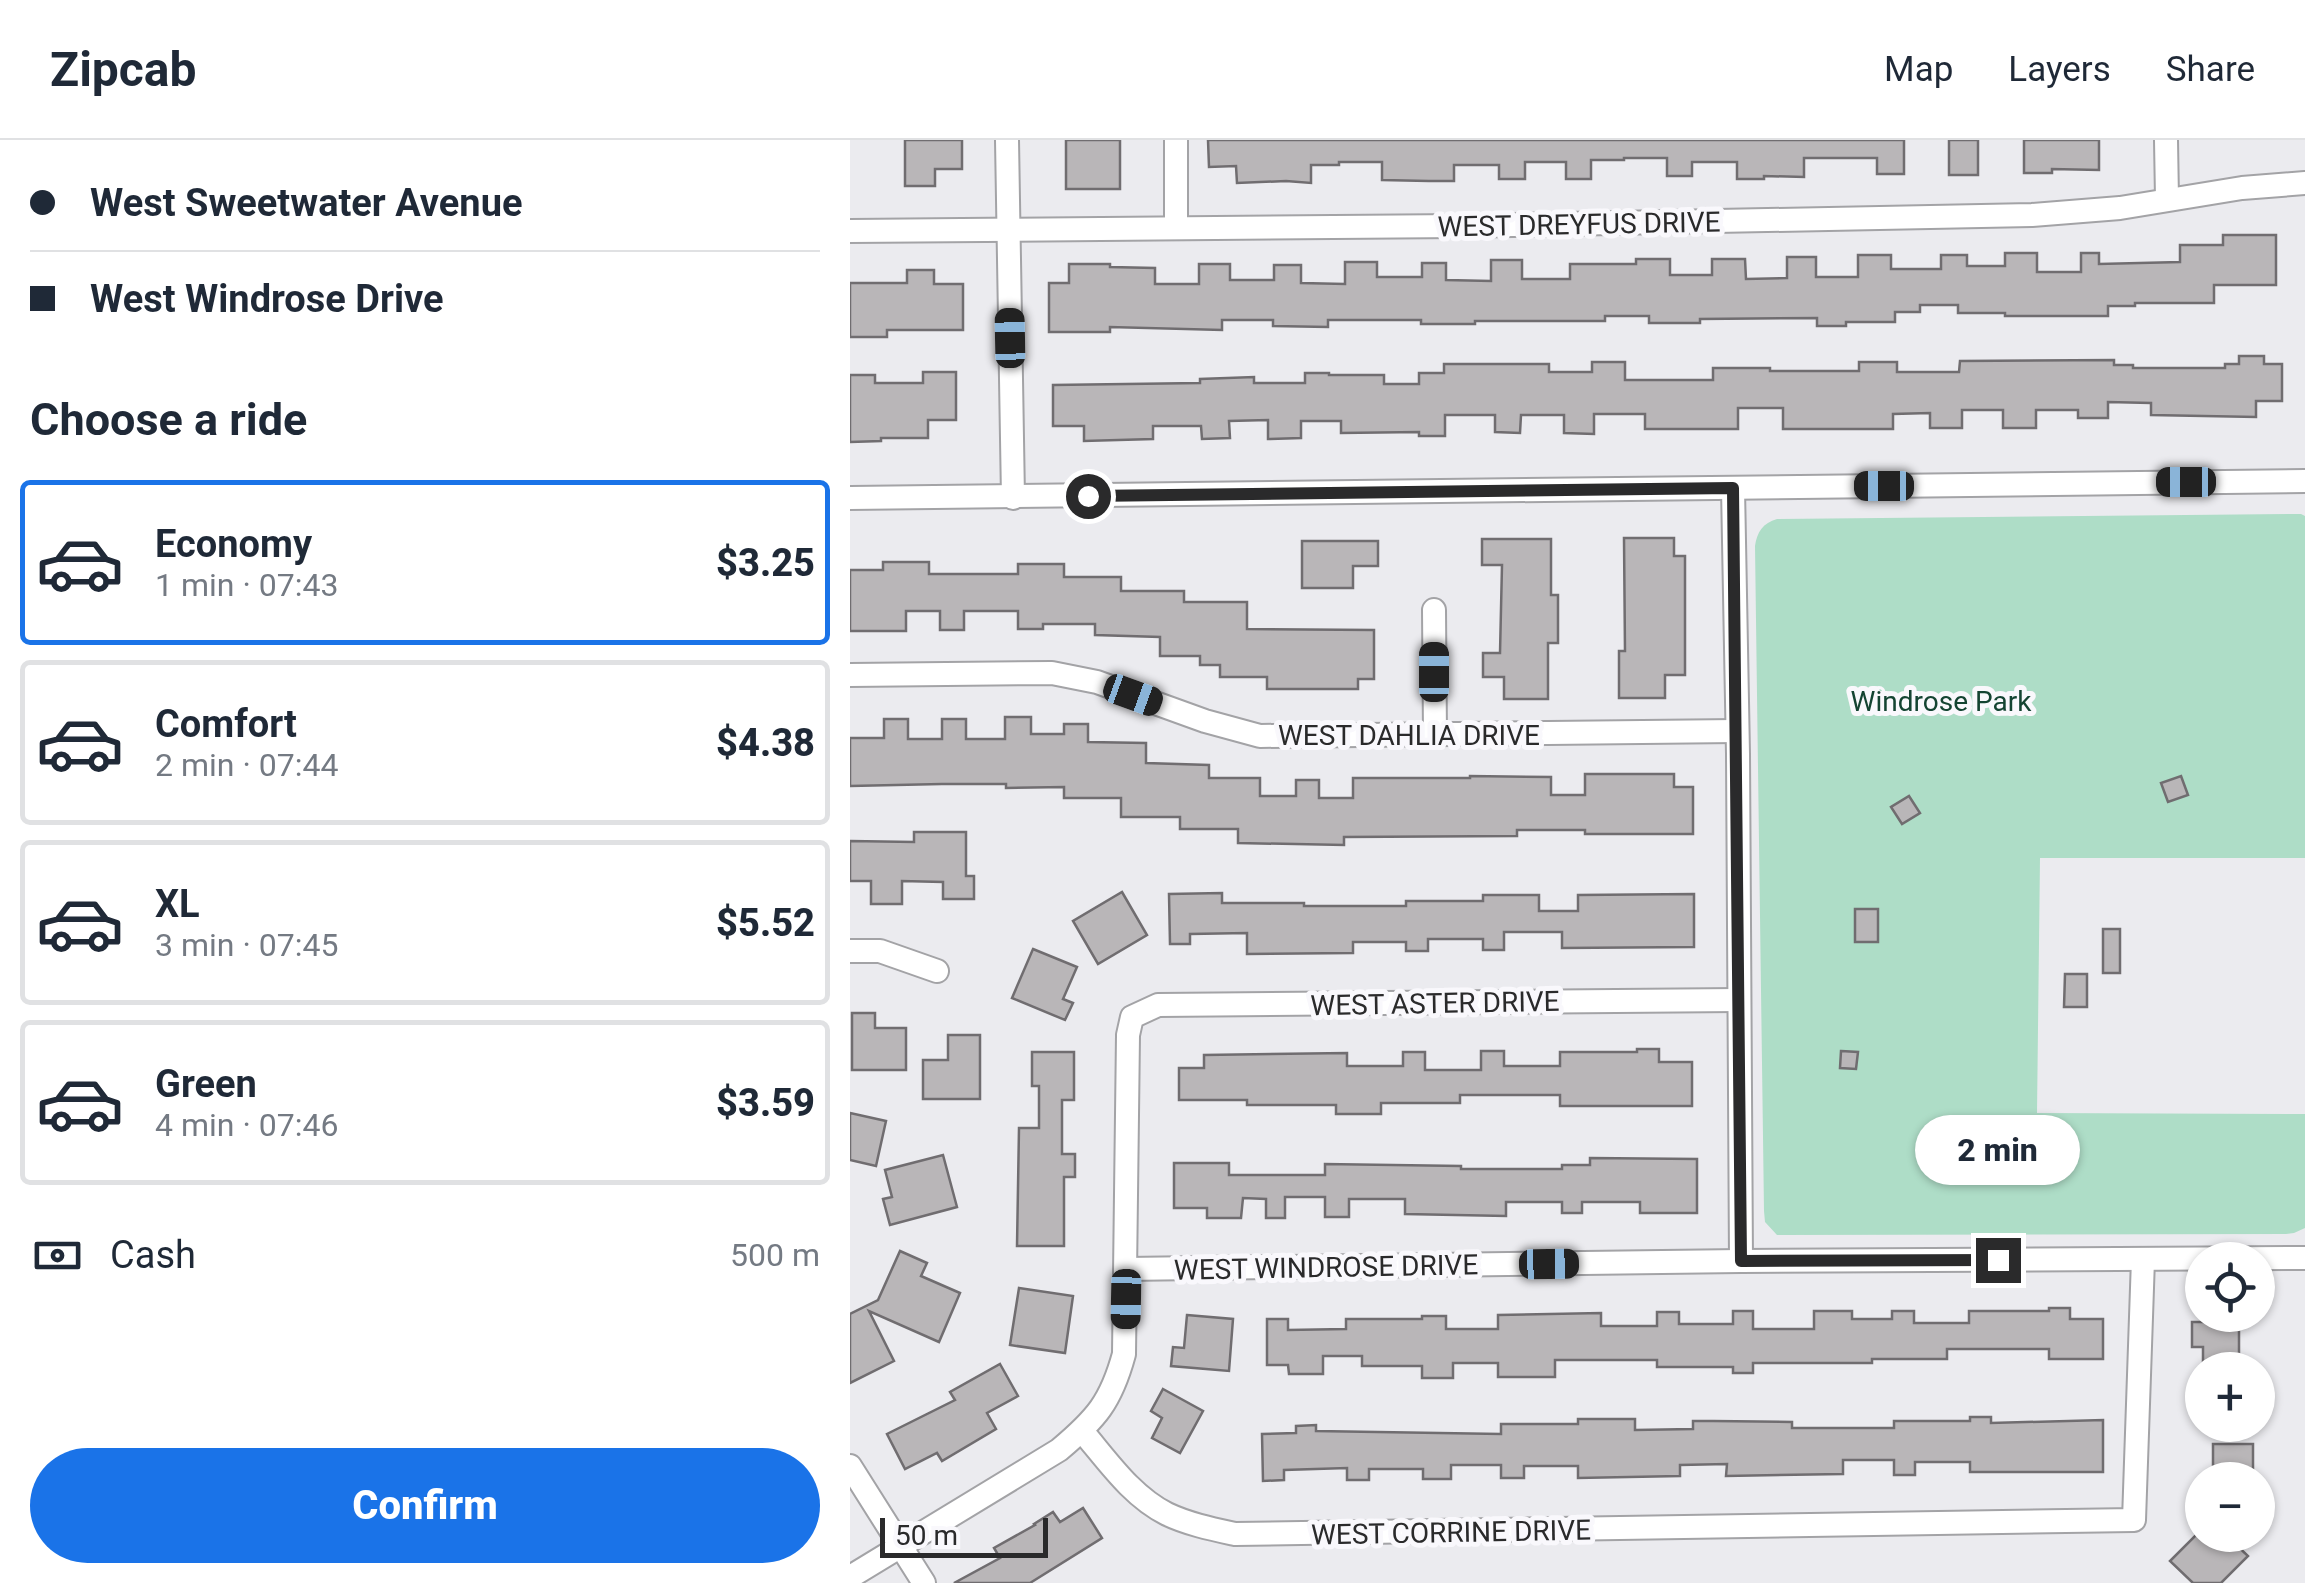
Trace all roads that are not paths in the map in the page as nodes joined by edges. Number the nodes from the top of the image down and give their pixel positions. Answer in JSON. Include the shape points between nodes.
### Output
{"nodes":[{"id":1,"x":1007,"y":140,"type":"edge"},
{"id":2,"x":1176,"y":140,"type":"edge"},
{"id":3,"x":2166,"y":140,"type":"edge"},
{"id":4,"x":2305,"y":184,"type":"edge"},
{"id":5,"x":2167,"y":199,"type":"junction"},
{"id":6,"x":1176,"y":228,"type":"junction"},
{"id":7,"x":1008,"y":230,"type":"junction"},
{"id":8,"x":850,"y":231,"type":"edge"},
{"id":9,"x":2305,"y":481,"type":"edge"},
{"id":10,"x":1733,"y":488,"type":"junction"},
{"id":11,"x":850,"y":498,"type":"edge"},
{"id":12,"x":1012,"y":498,"type":"junction"},
{"id":13,"x":1434,"y":610,"type":"dead end"},
{"id":14,"x":850,"y":675,"type":"edge"},
{"id":15,"x":1737,"y":732,"type":"junction"},
{"id":16,"x":1435,"y":735,"type":"junction"},
{"id":17,"x":850,"y":951,"type":"edge"},
{"id":18,"x":938,"y":971,"type":"dead end"},
{"id":19,"x":1740,"y":1000,"type":"junction"},
{"id":20,"x":2305,"y":1258,"type":"edge"},
{"id":21,"x":2144,"y":1259,"type":"junction"},
{"id":22,"x":1741,"y":1261,"type":"junction"},
{"id":23,"x":1126,"y":1269,"type":"junction"},
{"id":24,"x":1082,"y":1430,"type":"junction"},
{"id":25,"x":850,"y":1466,"type":"edge"},
{"id":26,"x":901,"y":1548,"type":"junction"},
{"id":27,"x":850,"y":1578,"type":"edge"},
{"id":28,"x":924,"y":1583,"type":"edge"}],
"edges":[{"from":1,"to":7,"type":"street"},
{"from":2,"to":6,"type":"street"},
{"from":3,"to":5,"type":"street"},
{"from":4,"to":5,"type":"street","name":"WEST DREYFUS DRIVE"},
{"from":5,"to":6,"type":"street","name":"WEST DREYFUS DRIVE","via":[[2032,215]]},
{"from":6,"to":7,"type":"street","name":"WEST DREYFUS DRIVE"},
{"from":7,"to":8,"type":"street","name":"WEST DREYFUS DRIVE"},
{"from":7,"to":12,"type":"street"},
{"from":9,"to":10,"type":"street"},
{"from":10,"to":12,"type":"street"},
{"from":10,"to":15,"type":"street"},
{"from":11,"to":12,"type":"street"},
{"from":13,"to":16,"type":"street"},
{"from":14,"to":16,"type":"street","name":"WEST DAHLIA DRIVE","via":[[1052,673],[1260,736]]},
{"from":15,"to":16,"type":"street","name":"WEST DAHLIA DRIVE"},
{"from":15,"to":19,"type":"street"},
{"from":17,"to":18,"type":"street","via":[[880,951]]},
{"from":19,"to":22,"type":"street"},
{"from":19,"to":23,"type":"street","name":"WEST ASTER DRIVE","via":[[1158,1006],[1132,1017]]},
{"from":20,"to":21,"type":"street","name":"WEST WINDROSE DRIVE"},
{"from":21,"to":22,"type":"street","name":"WEST WINDROSE DRIVE"},
{"from":21,"to":24,"type":"street","name":"WEST CORRINE DRIVE","via":[[2134,1520],[1235,1534],[1148,1503]]},
{"from":22,"to":23,"type":"street","name":"WEST WINDROSE DRIVE"},
{"from":23,"to":24,"type":"street","via":[[1124,1354],[1105,1405]]},
{"from":24,"to":26,"type":"street"},
{"from":25,"to":26,"type":"street"},
{"from":26,"to":27,"type":"street"},
{"from":26,"to":28,"type":"street"}]}
